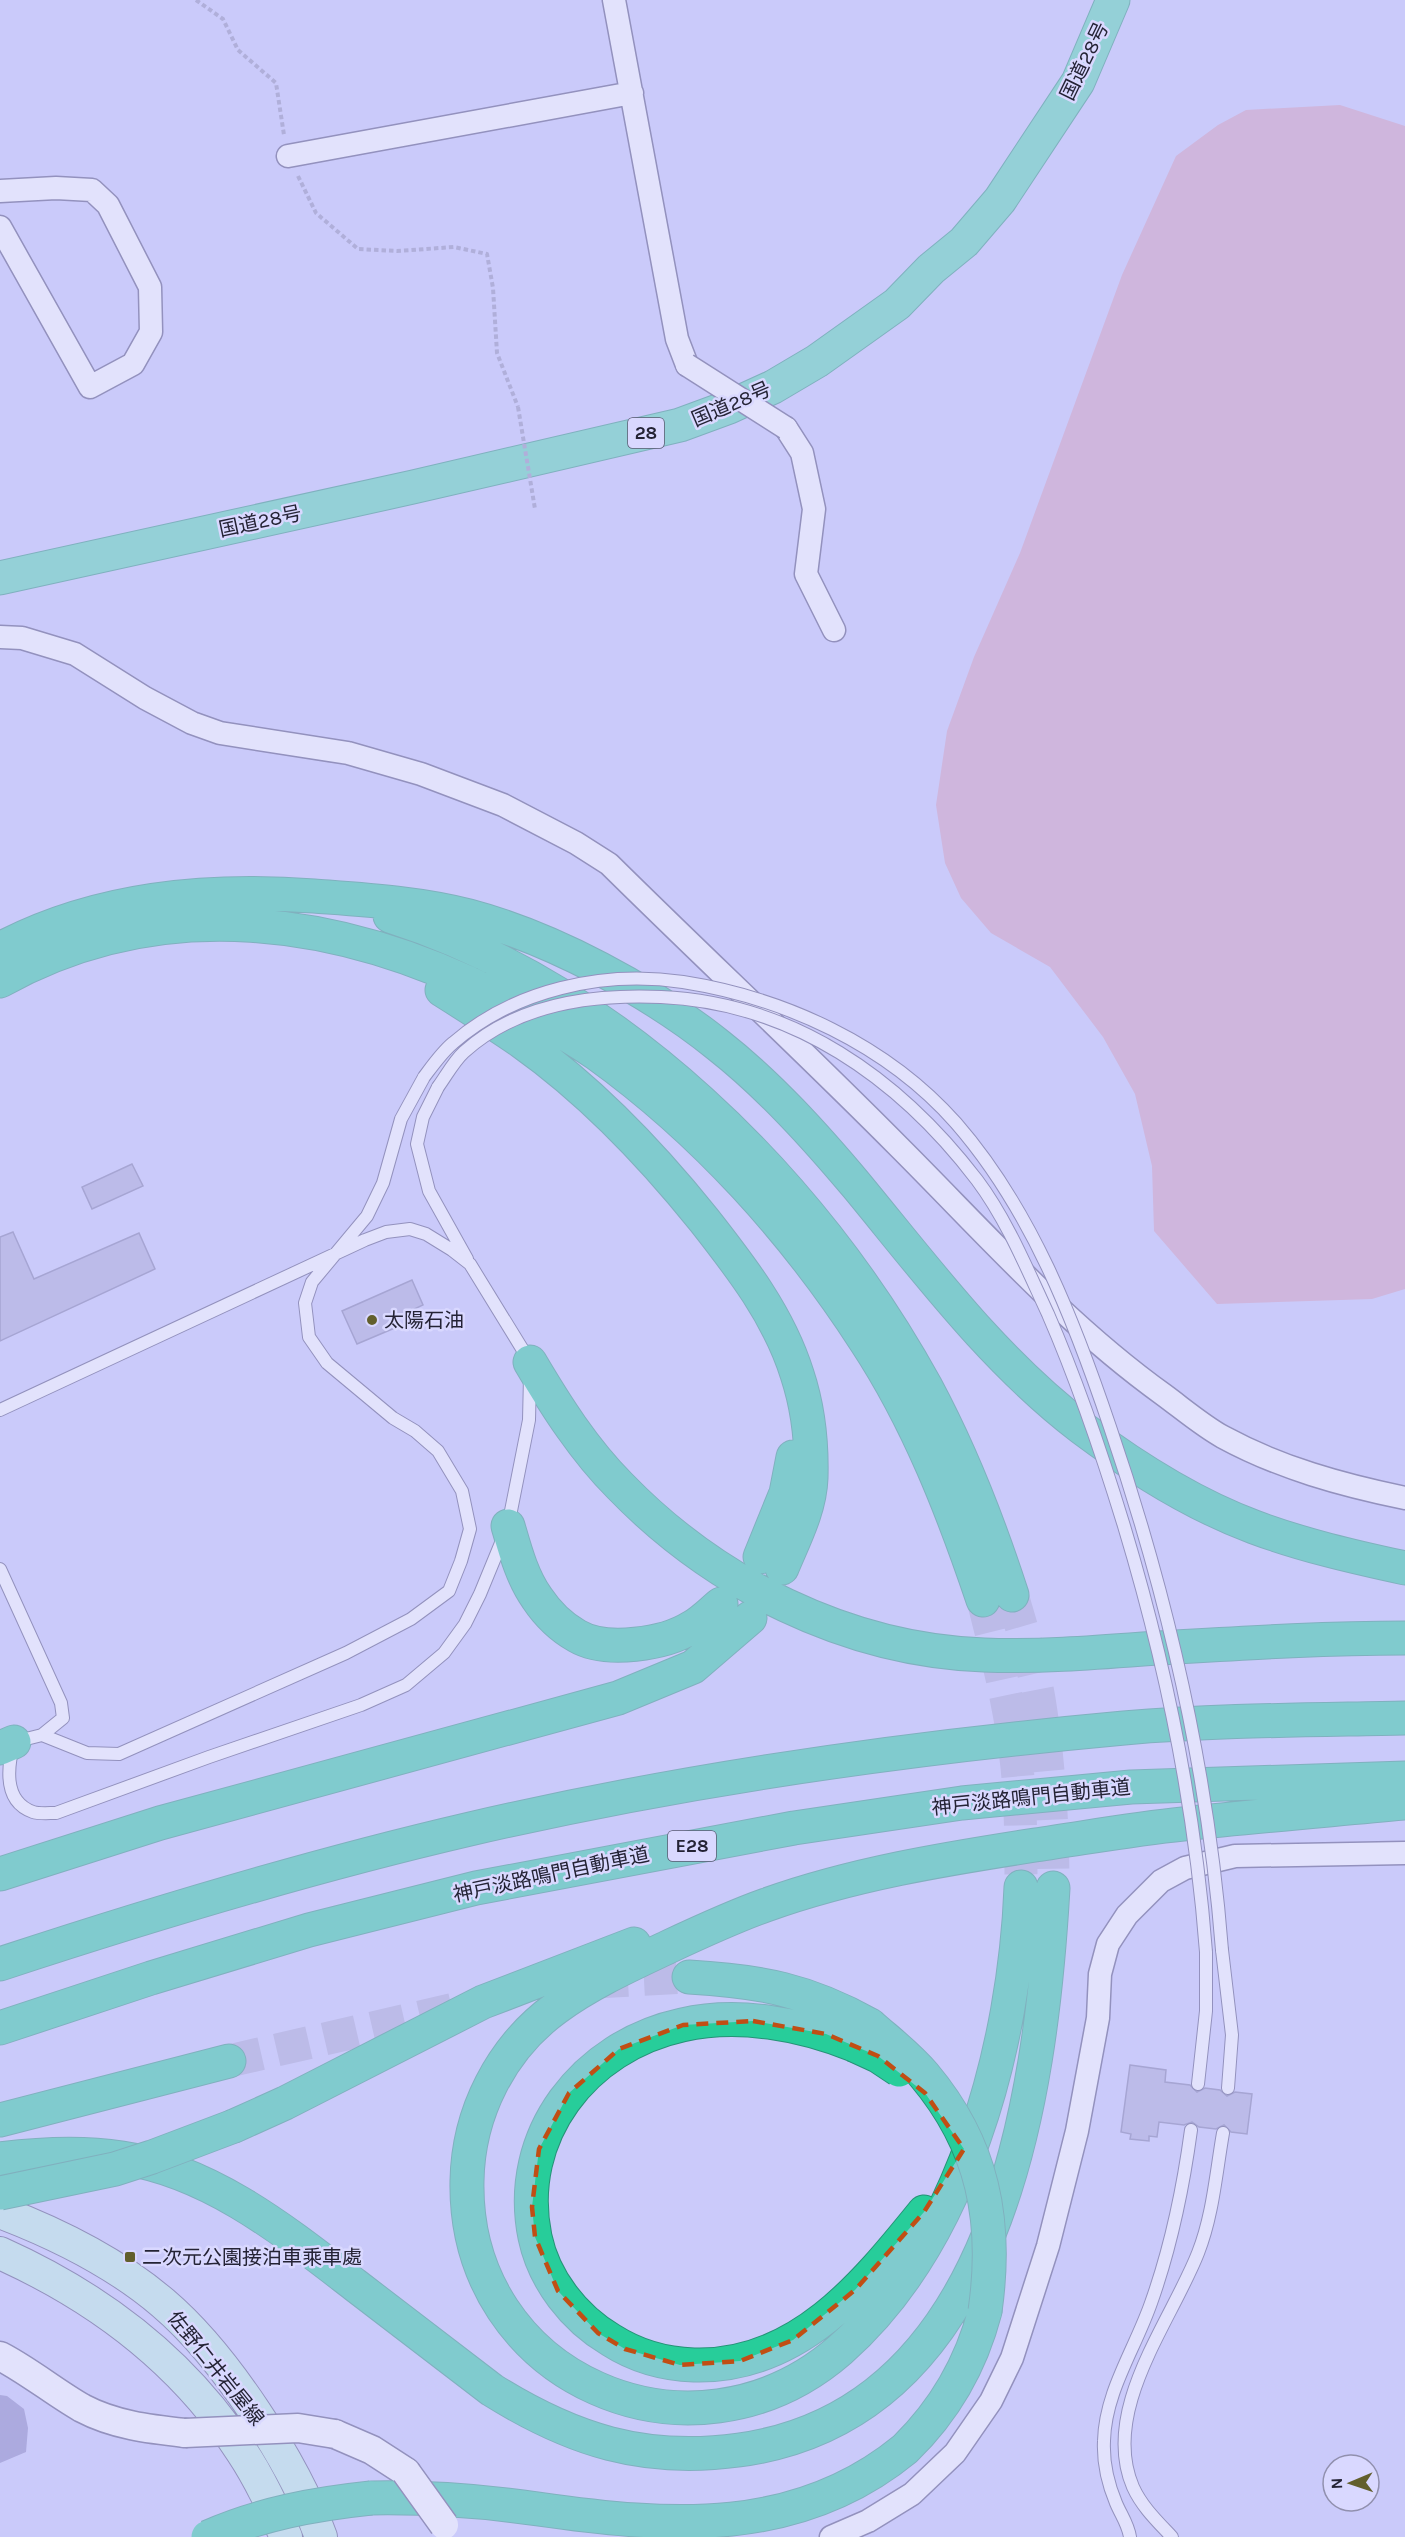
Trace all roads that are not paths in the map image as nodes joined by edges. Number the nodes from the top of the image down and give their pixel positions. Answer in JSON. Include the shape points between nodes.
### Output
{"nodes":[{"id":1,"x":615,"y":0,"type":"edge"},
{"id":2,"x":1113,"y":0,"type":"edge"},
{"id":3,"x":632,"y":93,"type":"junction"},
{"id":4,"x":288,"y":156,"type":"road end"},
{"id":5,"x":0,"y":191,"type":"edge"},
{"id":6,"x":0,"y":227,"type":"edge"},
{"id":7,"x":0,"y":578,"type":"edge"},
{"id":8,"x":834,"y":630,"type":"dead end"},
{"id":9,"x":0,"y":637,"type":"edge"},
{"id":10,"x":322,"y":897,"type":"junction"},
{"id":11,"x":333,"y":936,"type":"junction"},
{"id":12,"x":0,"y":949,"type":"edge"},
{"id":13,"x":0,"y":981,"type":"edge"},
{"id":14,"x":332,"y":1257,"type":"junction"},
{"id":15,"x":470,"y":1264,"type":"junction"},
{"id":16,"x":530,"y":1362,"type":"junction"},
{"id":17,"x":0,"y":1410,"type":"edge"},
{"id":18,"x":1405,"y":1498,"type":"edge"},
{"id":19,"x":508,"y":1526,"type":"junction"},
{"id":20,"x":771,"y":1563,"type":"dead end"},
{"id":21,"x":1405,"y":1568,"type":"edge"},
{"id":22,"x":0,"y":1569,"type":"edge"},
{"id":23,"x":721,"y":1604,"type":"dead end"},
{"id":24,"x":750,"y":1618,"type":"dead end"},
{"id":25,"x":1405,"y":1638,"type":"edge"},
{"id":26,"x":1405,"y":1718,"type":"edge"},
{"id":27,"x":19,"y":1742,"type":"edge"},
{"id":28,"x":1405,"y":1778,"type":"edge"},
{"id":29,"x":1405,"y":1803,"type":"edge"},
{"id":30,"x":1405,"y":1853,"type":"edge"},
{"id":31,"x":0,"y":1874,"type":"edge"},
{"id":32,"x":1021,"y":1887,"type":"tunnel mouth"},
{"id":33,"x":1053,"y":1888,"type":"tunnel mouth"},
{"id":34,"x":765,"y":1905,"type":"junction"},
{"id":35,"x":0,"y":1964,"type":"edge"},
{"id":36,"x":689,"y":1977,"type":"tunnel mouth"},
{"id":37,"x":0,"y":2028,"type":"edge"},
{"id":38,"x":862,"y":2035,"type":"junction"},
{"id":39,"x":229,"y":2061,"type":"tunnel mouth"},
{"id":40,"x":1198,"y":2084,"type":"dead end"},
{"id":41,"x":1228,"y":2088,"type":"dead end"},
{"id":42,"x":982,"y":2115,"type":"junction"},
{"id":43,"x":0,"y":2120,"type":"edge"},
{"id":44,"x":1191,"y":2130,"type":"dead end"},
{"id":45,"x":1223,"y":2133,"type":"dead end"},
{"id":46,"x":0,"y":2159,"type":"edge"},
{"id":47,"x":0,"y":2193,"type":"edge"},
{"id":48,"x":0,"y":2212,"type":"edge"},
{"id":49,"x":0,"y":2253,"type":"edge"},
{"id":50,"x":0,"y":2356,"type":"edge"},
{"id":51,"x":447,"y":2531,"type":"edge"},
{"id":52,"x":208,"y":2537,"type":"edge"},
{"id":53,"x":286,"y":2537,"type":"edge"},
{"id":54,"x":321,"y":2537,"type":"edge"},
{"id":55,"x":831,"y":2537,"type":"edge"},
{"id":56,"x":1130,"y":2537,"type":"edge"},
{"id":57,"x":1172,"y":2537,"type":"edge"}],
"edges":[{"from":1,"to":3,"type":"street"},
{"from":2,"to":7,"type":"highway","name":"国道28号","number":"28","via":[[1078,82],[1000,200],[964,242],[897,304],[773,387],[680,425]]},
{"from":3,"to":4,"type":"street"},
{"from":3,"to":8,"type":"street","bridge":true,"via":[[676,339],[687,365],[786,428],[802,453],[814,509],[806,574]]},
{"from":5,"to":6,"type":"street","via":[[92,189],[108,204],[150,288],[151,332],[133,364],[90,387]]},
{"from":9,"to":18,"type":"street","via":[[22,638],[75,654],[192,723],[220,733],[348,753],[421,774],[503,805],[576,843],[609,864],[1090,1337],[1221,1437],[1287,1467]]},
{"from":10,"to":11,"type":"highway","via":[[405,921],[540,984],[610,1028],[664,1070],[764,1164],[852,1271],[926,1388],[988,1521],[998,1598],[958,1527],[902,1404],[868,1344],[787,1233],[704,1144],[633,1082],[545,1022],[429,966],[379,947]]},
{"from":10,"to":12,"type":"highway","via":[[231,893],[138,901],[60,924]]},
{"from":10,"to":21,"type":"highway","via":[[419,905],[472,917],[565,952],[665,1007],[718,1045],[810,1133],[989,1342],[1081,1427],[1138,1468],[1252,1526]]},
{"from":11,"to":13,"type":"highway","via":[[233,924],[149,931],[66,952]]},
{"from":11,"to":20,"type":"highway","via":[[380,955],[425,980],[523,1042],[639,1145],[744,1271],[783,1338],[797,1374],[810,1443],[811,1480],[804,1515]]},
{"from":14,"to":15,"type":"lane","via":[[386,1233],[410,1229],[426,1234]]},
{"from":14,"to":17,"type":"lane"},
{"from":14,"to":27,"type":"lane","via":[[312,1282],[305,1303],[309,1337],[327,1363],[438,1451],[462,1491],[470,1529],[449,1591],[411,1619],[346,1653],[119,1754]]},
{"from":14,"to":41,"type":"lane","bridge":true,"via":[[367,1216],[383,1183],[402,1119],[424,1077],[449,1045],[504,1007],[565,987],[631,980],[671,980],[708,986],[797,1012],[864,1047],[913,1082],[986,1161],[1047,1267],[1096,1386],[1127,1476],[1171,1625],[1211,1836],[1232,2035]]},
{"from":15,"to":16,"type":"lane"},
{"from":15,"to":40,"type":"lane","bridge":true,"via":[[429,1191],[417,1144],[423,1117],[438,1087],[462,1054],[497,1028],[542,1009],[588,999],[644,996],[736,1007],[821,1041],[858,1062],[913,1107],[935,1131],[979,1183],[1021,1255],[1077,1386],[1139,1576],[1174,1720],[1195,1839],[1206,1952],[1206,2011]]},
{"from":16,"to":19,"type":"lane","via":[[529,1419]]},
{"from":16,"to":25,"type":"highway","via":[[585,1446],[651,1517],[752,1588],[786,1606],[861,1635],[942,1651],[1026,1656]]},
{"from":19,"to":23,"type":"highway","via":[[518,1560],[536,1597],[578,1637],[608,1644],[650,1643],[692,1628]]},
{"from":19,"to":27,"type":"lane","via":[[465,1624],[444,1653],[406,1685],[361,1705],[56,1813],[32,1812],[17,1800],[8,1779]]},
{"from":22,"to":27,"type":"lane","via":[[61,1703],[63,1718]]},
{"from":24,"to":31,"type":"highway","via":[[693,1667],[618,1698],[160,1823]]},
{"from":26,"to":35,"type":"highway","via":[[1093,1731],[953,1746],[634,1796],[471,1829],[294,1873]]},
{"from":28,"to":37,"type":"highway","name":"神戸淡路鳴門自動車道","number":"E28","via":[[1131,1786],[962,1803],[794,1827],[476,1888],[309,1929]]},
{"from":29,"to":34,"type":"highway","via":[[1178,1824],[994,1851],[875,1874]]},
{"from":30,"to":55,"type":"street","via":[[1235,1856],[1185,1868],[1161,1881],[1127,1915],[1105,1954],[1098,2018],[1077,2132],[1048,2246],[1012,2358],[991,2401],[955,2453],[912,2494],[868,2521]]},
{"from":32,"to":42,"type":"highway","via":[[1007,2017]]},
{"from":33,"to":46,"type":"highway","via":[[1040,2032],[1019,2140],[994,2224],[953,2307],[908,2365],[851,2410],[819,2428],[753,2448],[684,2455],[617,2447],[585,2438],[492,2390],[294,2239],[196,2181],[124,2158],[60,2154]]},
{"from":34,"to":42,"type":"highway","via":[[654,1954],[558,2006],[516,2045],[497,2072],[473,2128],[467,2162],[471,2233],[493,2295],[513,2325],[538,2351],[565,2372],[597,2389],[661,2407],[727,2406],[782,2387],[837,2352],[890,2296],[938,2219]]},
{"from":34,"to":47,"type":"highway","bridge":true,"via":[[642,1941],[483,2001],[285,2103],[152,2157],[115,2169]]},
{"from":36,"to":38,"type":"highway","via":[[757,1983],[801,1993],[837,2007]]},
{"from":38,"to":42,"type":"highway","via":[[826,2034],[753,2021],[683,2025],[619,2049],[592,2069],[550,2121],[539,2149],[532,2207],[535,2237],[544,2266],[577,2313],[598,2333],[653,2360],[711,2366],[767,2354],[823,2319],[889,2256],[949,2175]]},
{"from":38,"to":52,"type":"highway","bridge":true,"via":[[878,2056],[925,2093],[961,2142],[987,2208],[989,2278],[976,2343],[962,2375],[920,2434],[861,2486],[830,2504],[762,2523],[679,2527],[468,2500],[371,2498],[289,2510]]},
{"from":39,"to":43,"type":"highway"},
{"from":44,"to":56,"type":"lane","via":[[1183,2190],[1168,2251],[1111,2397],[1104,2429],[1107,2476]]},
{"from":45,"to":57,"type":"lane","via":[[1202,2242],[1138,2383],[1125,2430],[1133,2488]]},
{"from":48,"to":54,"type":"main road","name":"佐野仁井岩屋線","via":[[96,2256],[164,2304],[193,2333],[276,2445]]},
{"from":49,"to":53,"type":"main road","name":"佐野仁井岩屋線","via":[[37,2270],[112,2315],[181,2374],[242,2452]]},
{"from":50,"to":51,"type":"street","bridge":true,"via":[[82,2408],[112,2421],[184,2433],[298,2428],[335,2434],[372,2450],[406,2472]]}]}
